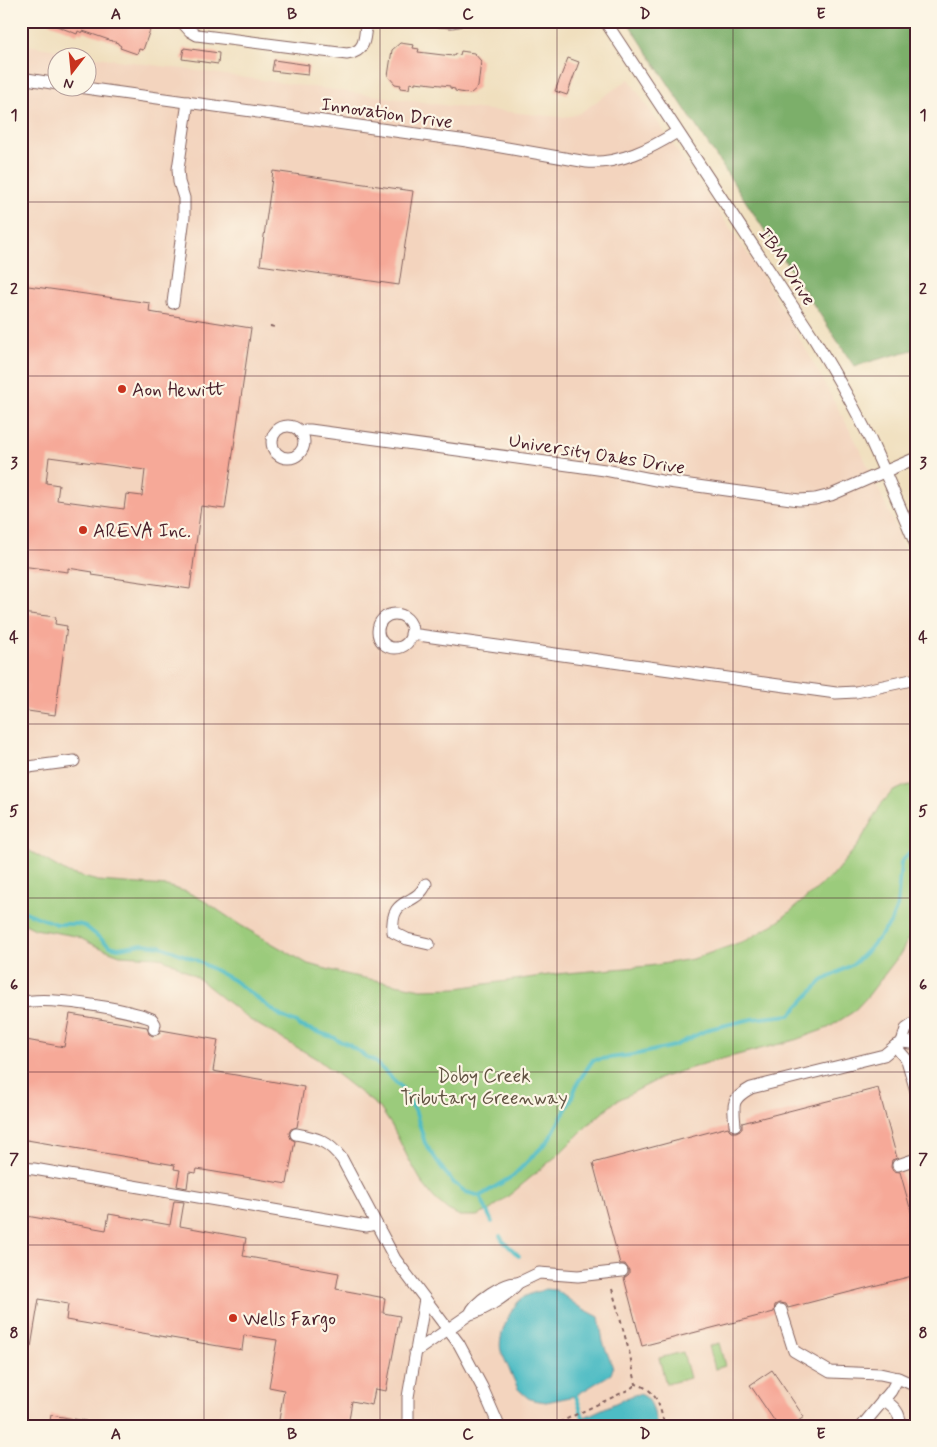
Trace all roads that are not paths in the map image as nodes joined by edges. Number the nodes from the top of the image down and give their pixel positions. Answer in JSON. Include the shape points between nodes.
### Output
{"nodes":[{"id":1,"x":181,"y":21,"type":"edge"},
{"id":2,"x":366,"y":21,"type":"edge"},
{"id":3,"x":439,"y":21,"type":"edge"},
{"id":4,"x":458,"y":21,"type":"edge"},
{"id":5,"x":605,"y":21,"type":"edge"},
{"id":6,"x":21,"y":78,"type":"edge"},
{"id":7,"x":48,"y":82,"type":"edge"},
{"id":8,"x":98,"y":90,"type":"edge"},
{"id":9,"x":188,"y":102,"type":"junction"},
{"id":10,"x":678,"y":132,"type":"junction"},
{"id":11,"x":173,"y":303,"type":"dead end"},
{"id":12,"x":300,"y":432,"type":"dead end"},
{"id":13,"x":916,"y":458,"type":"edge"},
{"id":14,"x":885,"y":472,"type":"junction"},
{"id":15,"x":916,"y":545,"type":"edge"},
{"id":16,"x":411,"y":634,"type":"dead end"},
{"id":17,"x":916,"y":679,"type":"edge"},
{"id":18,"x":74,"y":760,"type":"dead end"},
{"id":19,"x":21,"y":768,"type":"edge"},
{"id":20,"x":426,"y":884,"type":"dead end"},
{"id":21,"x":429,"y":944,"type":"dead end"},
{"id":22,"x":21,"y":1003,"type":"edge"},
{"id":23,"x":916,"y":1022,"type":"edge"},
{"id":24,"x":154,"y":1029,"type":"dead end"},
{"id":25,"x":916,"y":1039,"type":"edge"},
{"id":26,"x":898,"y":1044,"type":"junction"},
{"id":27,"x":916,"y":1091,"type":"edge"},
{"id":28,"x":735,"y":1125,"type":"dead end"},
{"id":29,"x":296,"y":1134,"type":"dead end"},
{"id":30,"x":916,"y":1159,"type":"edge"},
{"id":31,"x":898,"y":1165,"type":"dead end"},
{"id":32,"x":21,"y":1168,"type":"edge"},
{"id":33,"x":376,"y":1224,"type":"junction"},
{"id":34,"x":622,"y":1271,"type":"dead end"},
{"id":35,"x":425,"y":1299,"type":"junction"},
{"id":36,"x":781,"y":1310,"type":"dead end"},
{"id":37,"x":448,"y":1329,"type":"junction"},
{"id":38,"x":415,"y":1352,"type":"junction"},
{"id":39,"x":898,"y":1378,"type":"junction"},
{"id":40,"x":916,"y":1386,"type":"edge"},
{"id":41,"x":883,"y":1399,"type":"junction"},
{"id":42,"x":408,"y":1426,"type":"edge"},
{"id":43,"x":499,"y":1426,"type":"edge"},
{"id":44,"x":862,"y":1426,"type":"edge"},
{"id":45,"x":900,"y":1426,"type":"edge"}],
"edges":[{"from":1,"to":2,"type":"street","via":[[190,32],[197,34],[347,54],[361,48]]},
{"from":3,"to":4,"type":"street"},
{"from":5,"to":10,"type":"street","name":"IBM Drive"},
{"from":6,"to":7,"type":"street"},
{"from":8,"to":9,"type":"street","name":"Innovation Drive"},
{"from":9,"to":10,"type":"street","name":"Innovation Drive","via":[[474,142],[587,162],[622,158],[648,149]]},
{"from":9,"to":11,"type":"street","via":[[178,169],[184,217]]},
{"from":10,"to":14,"type":"street","name":"IBM Drive","via":[[813,337],[849,399]]},
{"from":12,"to":14,"type":"street","name":"University Oaks Drive","via":[[310,430],[454,448],[799,500],[831,495]]},
{"from":13,"to":14,"type":"street","name":"University Oaks Drive"},
{"from":14,"to":15,"type":"street","name":"IBM Drive"},
{"from":16,"to":17,"type":"street","via":[[836,693]]},
{"from":18,"to":19,"type":"street"},
{"from":20,"to":21,"type":"street","via":[[418,896],[398,908],[392,929],[400,936]]},
{"from":22,"to":24,"type":"street","via":[[56,1002],[111,1008],[152,1019]]},
{"from":23,"to":26,"type":"street","via":[[906,1029]]},
{"from":25,"to":26,"type":"street","via":[[911,1043]]},
{"from":26,"to":27,"type":"street","via":[[907,1060]]},
{"from":26,"to":28,"type":"street","via":[[884,1054],[751,1088],[740,1095],[733,1106]]},
{"from":29,"to":33,"type":"street","via":[[319,1139],[336,1152]]},
{"from":30,"to":31,"type":"street"},
{"from":32,"to":33,"type":"street","via":[[367,1226]]},
{"from":33,"to":35,"type":"street","via":[[395,1259]]},
{"from":34,"to":37,"type":"street","via":[[578,1276],[539,1273],[518,1282],[512,1290]]},
{"from":35,"to":37,"type":"street"},
{"from":35,"to":38,"type":"street"},
{"from":36,"to":39,"type":"street","via":[[794,1351],[830,1372]]},
{"from":37,"to":38,"type":"street"},
{"from":37,"to":43,"type":"street","via":[[475,1371]]},
{"from":38,"to":42,"type":"street","via":[[408,1397]]},
{"from":39,"to":40,"type":"street"},
{"from":39,"to":41,"type":"street"},
{"from":41,"to":44,"type":"street"},
{"from":41,"to":45,"type":"street","via":[[896,1409]]}]}
